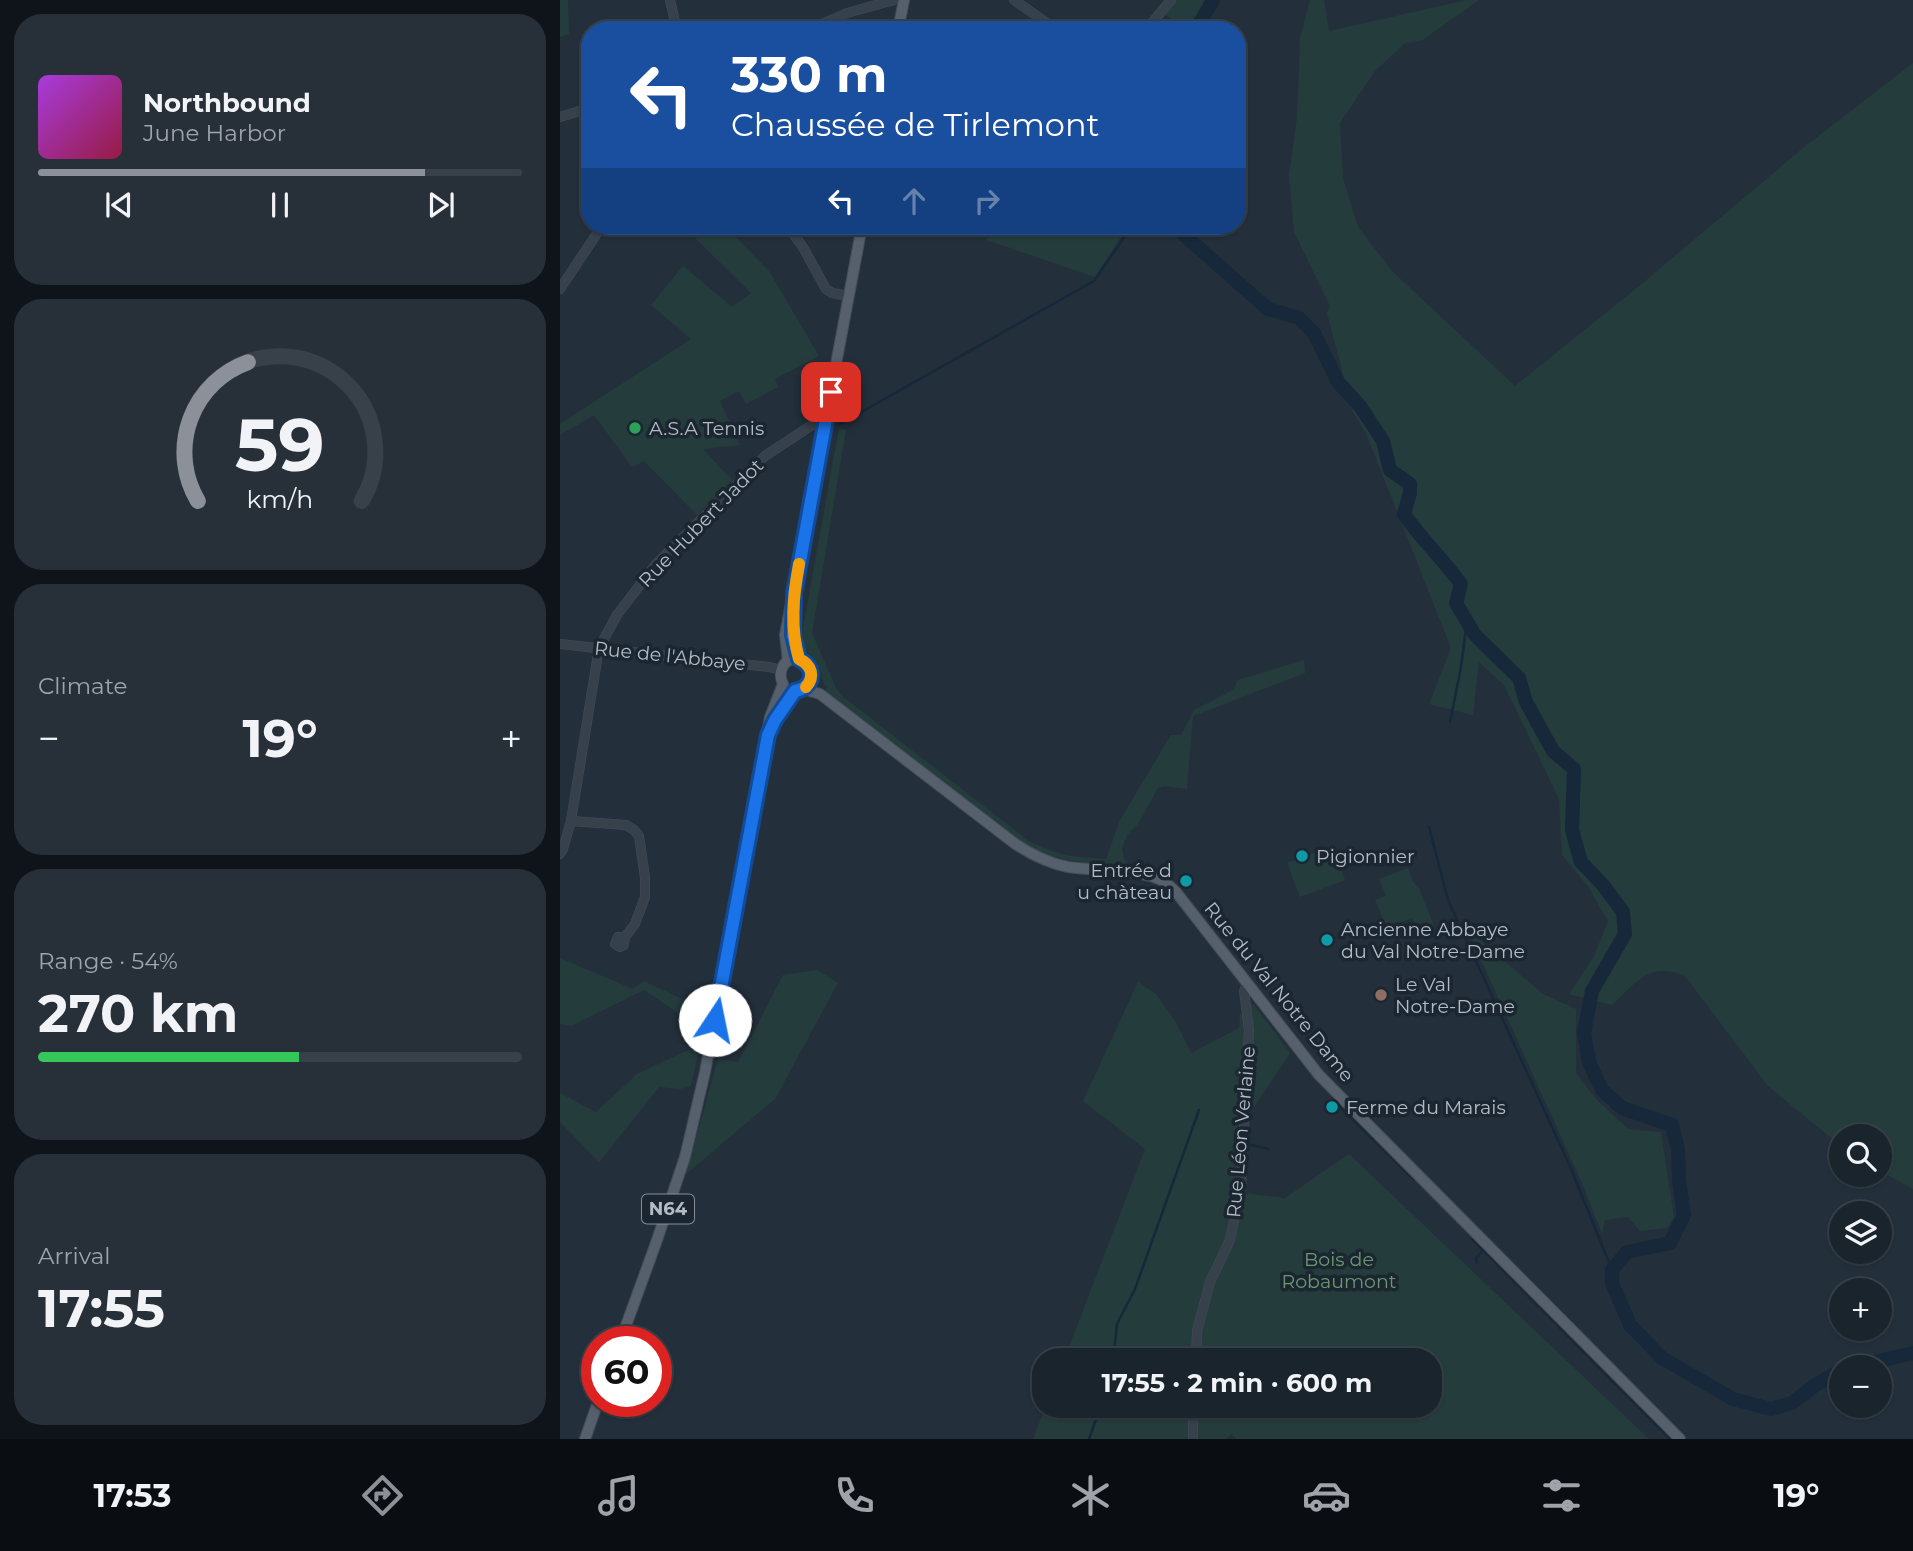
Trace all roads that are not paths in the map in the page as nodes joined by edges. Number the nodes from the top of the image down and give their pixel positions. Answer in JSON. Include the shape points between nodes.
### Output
{"nodes":[{"id":1,"x":670,"y":0,"type":"edge"},
{"id":2,"x":894,"y":0,"type":"edge"},
{"id":3,"x":904,"y":0,"type":"edge"},
{"id":4,"x":1014,"y":0,"type":"edge"},
{"id":5,"x":1171,"y":0,"type":"edge"},
{"id":6,"x":675,"y":21,"type":"edge"},
{"id":7,"x":829,"y":21,"type":"edge"},
{"id":8,"x":900,"y":21,"type":"edge"},
{"id":9,"x":1044,"y":21,"type":"edge"},
{"id":10,"x":1154,"y":21,"type":"edge"},
{"id":11,"x":581,"y":111,"type":"edge"},
{"id":12,"x":560,"y":117,"type":"edge"},
{"id":13,"x":596,"y":235,"type":"edge"},
{"id":14,"x":794,"y":235,"type":"edge"},
{"id":15,"x":860,"y":235,"type":"edge"},
{"id":16,"x":560,"y":289,"type":"edge"},
{"id":17,"x":849,"y":296,"type":"junction"},
{"id":18,"x":825,"y":423,"type":"junction"},
{"id":19,"x":560,"y":644,"type":"edge"},
{"id":20,"x":600,"y":648,"type":"junction"},
{"id":21,"x":789,"y":663,"type":"junction"},
{"id":22,"x":811,"y":679,"type":"junction"},
{"id":23,"x":783,"y":684,"type":"junction"},
{"id":24,"x":799,"y":690,"type":"junction"},
{"id":25,"x":820,"y":694,"type":"junction"},
{"id":26,"x":768,"y":735,"type":"junction"},
{"id":27,"x":571,"y":821,"type":"junction"},
{"id":28,"x":560,"y":854,"type":"edge"},
{"id":29,"x":625,"y":937,"type":"dead end"},
{"id":30,"x":1248,"y":983,"type":"junction"},
{"id":31,"x":626,"y":1326,"type":"edge"},
{"id":32,"x":1196,"y":1348,"type":"edge"},
{"id":33,"x":593,"y":1417,"type":"edge"},
{"id":34,"x":1193,"y":1418,"type":"edge"},
{"id":35,"x":585,"y":1439,"type":"edge"},
{"id":36,"x":1193,"y":1439,"type":"edge"},
{"id":37,"x":1679,"y":1439,"type":"edge"}],
"edges":[{"from":1,"to":6,"type":"street"},
{"from":2,"to":7,"type":"street"},
{"from":3,"to":8,"type":"main road"},
{"from":4,"to":9,"type":"street"},
{"from":5,"to":10,"type":"street"},
{"from":11,"to":12,"type":"street"},
{"from":13,"to":16,"type":"street"},
{"from":14,"to":17,"type":"street","via":[[826,289]]},
{"from":15,"to":17,"type":"main road","number":"N64"},
{"from":17,"to":18,"type":"main road","number":"N64"},
{"from":18,"to":20,"type":"street","name":"Rue Hubert Jadot","via":[[812,425],[765,456],[730,488],[656,564],[617,615]]},
{"from":18,"to":21,"type":"main road","number":"N64","via":[[794,594]]},
{"from":19,"to":20,"type":"street","name":"Rue de l'Abbaye"},
{"from":20,"to":21,"type":"street","name":"Rue de l'Abbaye","via":[[756,665]]},
{"from":20,"to":27,"type":"street","name":"Rue Hubert Jadot"},
{"from":21,"to":22,"type":"main road","number":"N64","via":[[805,662]]},
{"from":21,"to":23,"type":"main road","number":"N64","via":[[780,675]]},
{"from":22,"to":24,"type":"main road","number":"N64"},
{"from":22,"to":25,"type":"main road","name":"Rue du Val Notre Dame"},
{"from":23,"to":24,"type":"main road"},
{"from":23,"to":26,"type":"main road","number":"N64"},
{"from":24,"to":25,"type":"main road","name":"Rue du Val Notre Dame"},
{"from":24,"to":26,"type":"main road","number":"N64"},
{"from":25,"to":30,"type":"main road","name":"Rue du Val Notre Dame","via":[[1038,857],[1067,867],[1161,880],[1176,892]]},
{"from":26,"to":31,"type":"main road","number":"N64","via":[[700,1096],[685,1157]]},
{"from":27,"to":28,"type":"street","name":"Rue Hubert Jadot"},
{"from":27,"to":29,"type":"street","via":[[626,825],[639,836],[645,897]]},
{"from":30,"to":32,"type":"street","name":"Rue Léon Verlaine","via":[[1244,991],[1249,1030],[1241,1187],[1230,1240],[1210,1282]]},
{"from":30,"to":37,"type":"main road","name":"Rue du Val Notre Dame","via":[[1319,1075]]},
{"from":33,"to":35,"type":"main road"},
{"from":34,"to":36,"type":"street"}]}
